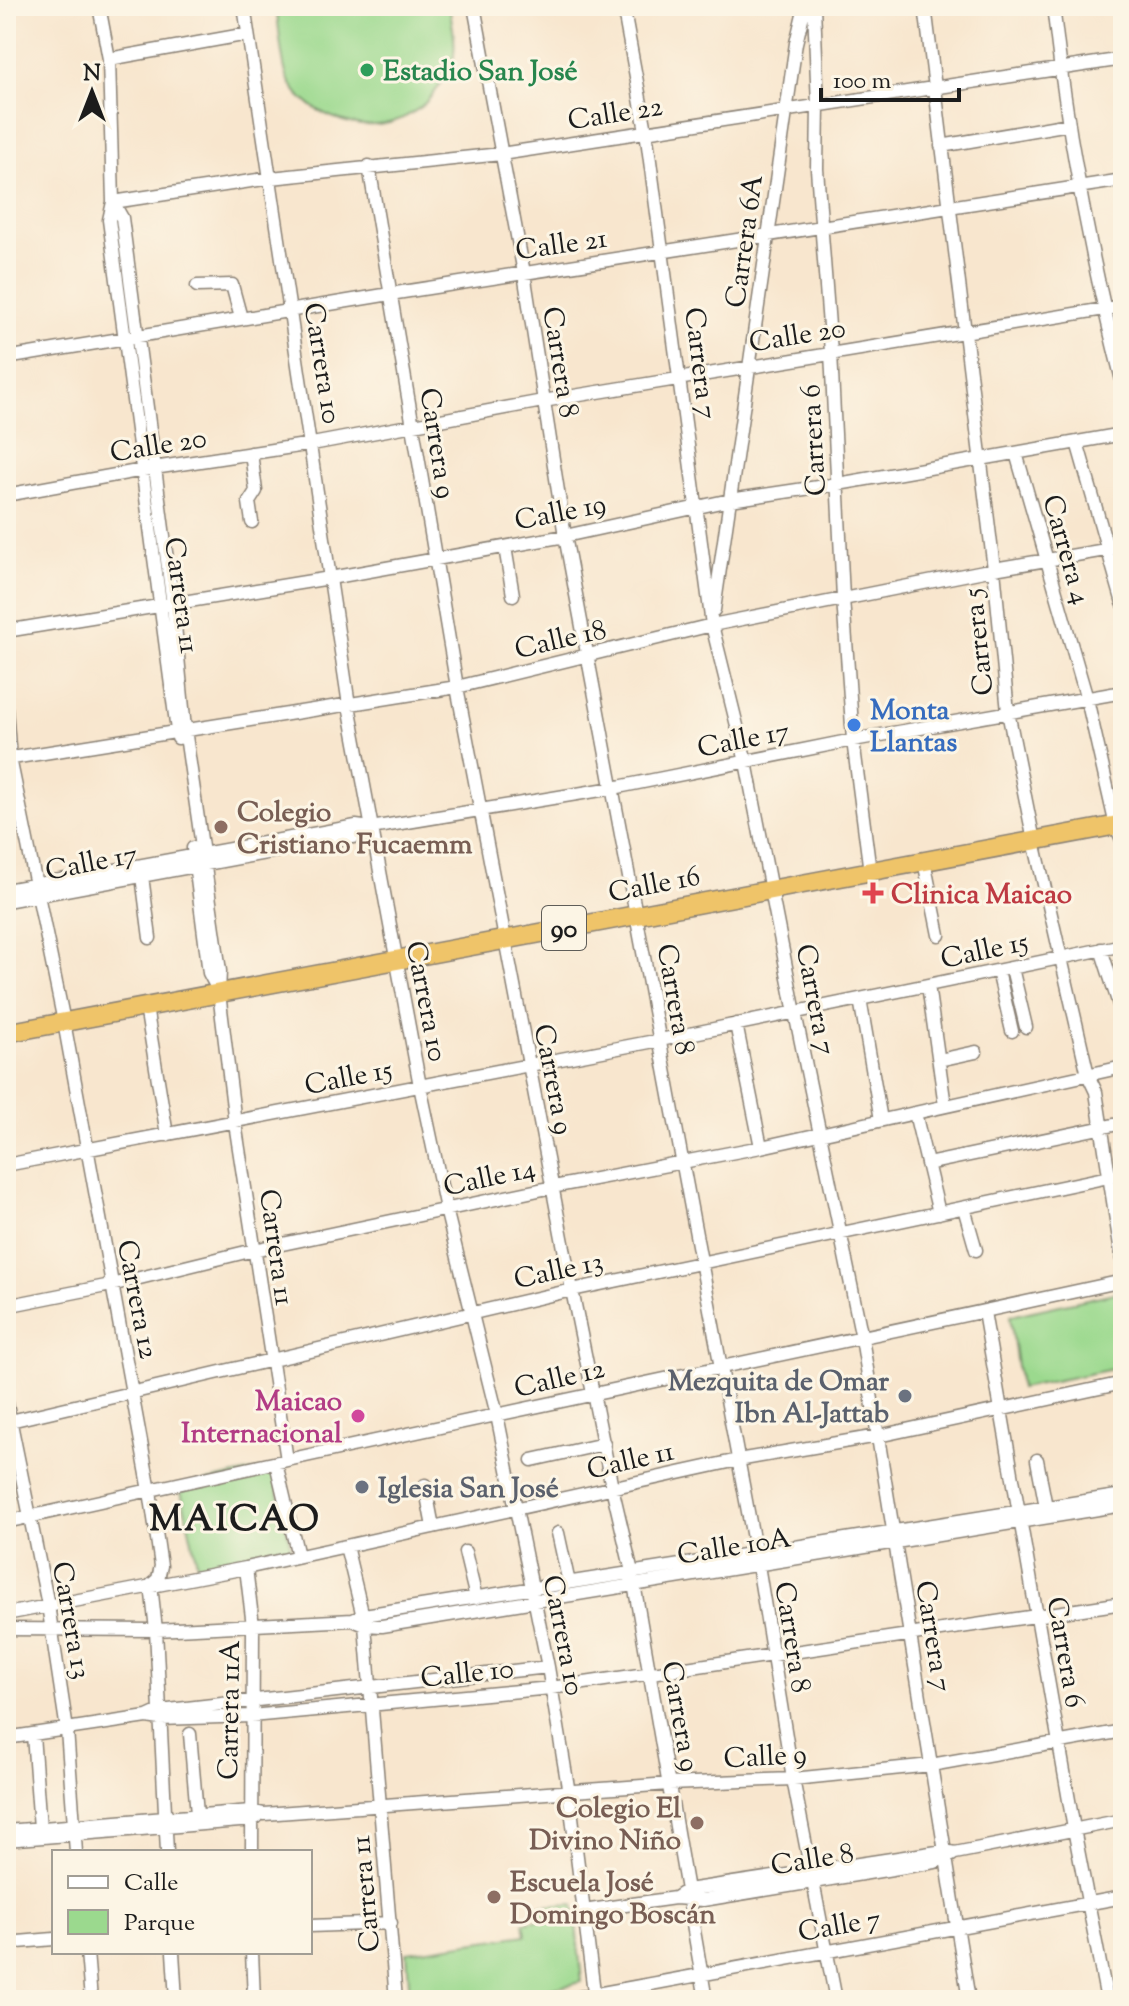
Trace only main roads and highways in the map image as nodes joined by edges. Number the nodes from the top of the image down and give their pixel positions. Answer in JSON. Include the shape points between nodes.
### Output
{"nodes":[{"id":1,"x":1121,"y":831,"type":"edge"},
{"id":2,"x":6,"y":1033,"type":"edge"}],
"edges":[{"from":1,"to":2,"type":"highway","name":"Calle 16","number":"90","via":[[1034,841]]}]}
